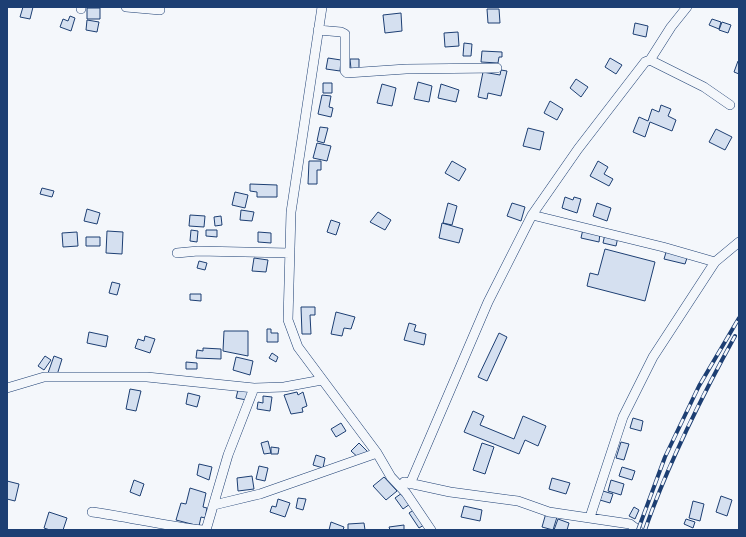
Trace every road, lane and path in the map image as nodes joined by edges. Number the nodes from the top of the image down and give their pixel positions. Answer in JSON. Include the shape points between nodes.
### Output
{"nodes":[{"id":1,"x":126,"y":7,"type":"edge"},
{"id":2,"x":322,"y":7,"type":"edge"},
{"id":3,"x":687,"y":7,"type":"edge"},
{"id":4,"x":160,"y":10,"type":"dead end"},
{"id":5,"x":318,"y":30,"type":"junction"},
{"id":6,"x":650,"y":60,"type":"junction"},
{"id":7,"x":497,"y":68,"type":"dead end"},
{"id":8,"x":730,"y":105,"type":"dead end"},
{"id":9,"x":532,"y":215,"type":"junction"},
{"id":10,"x":739,"y":242,"type":"edge"},
{"id":11,"x":177,"y":253,"type":"dead end"},
{"id":12,"x":290,"y":253,"type":"junction"},
{"id":13,"x":715,"y":262,"type":"junction"},
{"id":14,"x":322,"y":380,"type":"junction"},
{"id":15,"x":7,"y":388,"type":"edge"},
{"id":16,"x":254,"y":388,"type":"junction"},
{"id":17,"x":377,"y":453,"type":"junction"},
{"id":18,"x":391,"y":477,"type":"junction"},
{"id":19,"x":410,"y":484,"type":"junction"},
{"id":20,"x":214,"y":505,"type":"junction"},
{"id":21,"x":92,"y":512,"type":"dead end"},
{"id":22,"x":590,"y":517,"type":"junction"},
{"id":23,"x":202,"y":530,"type":"edge"},
{"id":24,"x":206,"y":530,"type":"edge"},
{"id":25,"x":432,"y":530,"type":"edge"},
{"id":26,"x":638,"y":530,"type":"edge"}],
"edges":[{"from":1,"to":4,"type":"street"},
{"from":2,"to":5,"type":"street"},
{"from":3,"to":6,"type":"street"},
{"from":5,"to":7,"type":"street","via":[[345,34],[347,73],[406,69]]},
{"from":5,"to":12,"type":"street","via":[[291,212]]},
{"from":6,"to":8,"type":"street","via":[[704,87]]},
{"from":6,"to":9,"type":"street","via":[[645,62],[578,149]]},
{"from":9,"to":13,"type":"street"},
{"from":9,"to":19,"type":"street","via":[[488,302]]},
{"from":10,"to":13,"type":"street"},
{"from":11,"to":12,"type":"street"},
{"from":12,"to":14,"type":"street","via":[[288,320],[298,347]]},
{"from":13,"to":22,"type":"street","via":[[652,357],[623,417]]},
{"from":14,"to":16,"type":"street","via":[[284,387]]},
{"from":14,"to":17,"type":"street"},
{"from":15,"to":16,"type":"street","via":[[44,377],[147,376]]},
{"from":16,"to":20,"type":"street","via":[[228,455]]},
{"from":17,"to":18,"type":"street"},
{"from":17,"to":20,"type":"street","via":[[260,494]]},
{"from":18,"to":19,"type":"street"},
{"from":18,"to":25,"type":"street","via":[[406,493]]},
{"from":19,"to":22,"type":"street","via":[[518,501],[549,512]]},
{"from":20,"to":24,"type":"street"},
{"from":21,"to":23,"type":"street","via":[[133,518],[163,526]]},
{"from":22,"to":26,"type":"street","via":[[630,524]]}]}
